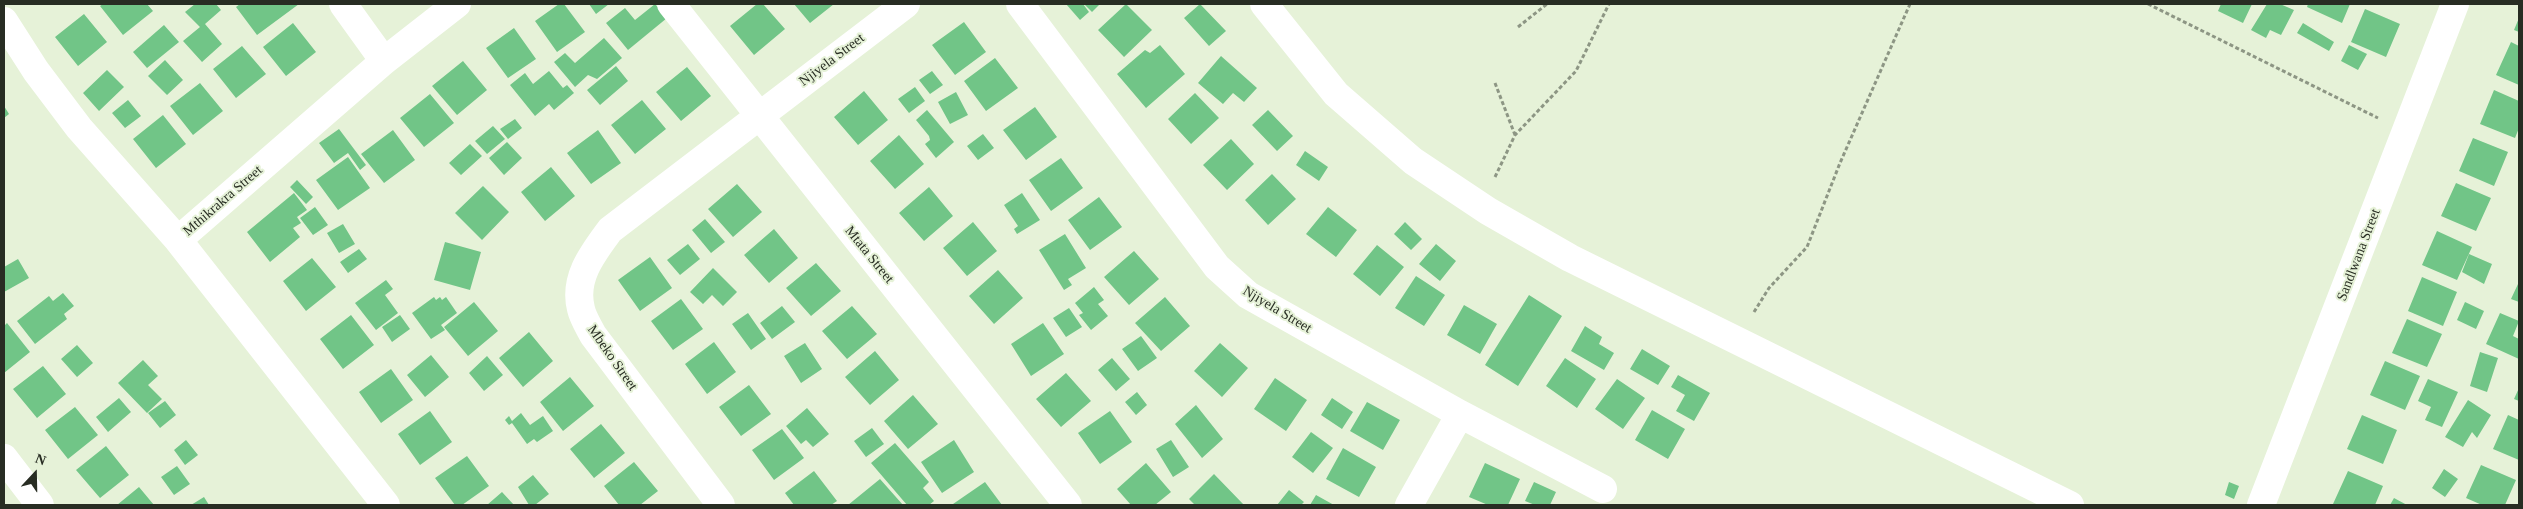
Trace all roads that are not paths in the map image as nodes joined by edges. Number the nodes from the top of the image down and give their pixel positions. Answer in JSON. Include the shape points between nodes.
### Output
{"nodes":[{"id":1,"x":13,"y":4,"type":"edge"},
{"id":2,"x":343,"y":4,"type":"edge"},
{"id":3,"x":457,"y":4,"type":"edge"},
{"id":4,"x":671,"y":4,"type":"edge"},
{"id":5,"x":906,"y":4,"type":"edge"},
{"id":6,"x":1020,"y":4,"type":"edge"},
{"id":7,"x":1264,"y":4,"type":"edge"},
{"id":8,"x":2456,"y":4,"type":"edge"},
{"id":9,"x":4,"y":11,"type":"edge"},
{"id":10,"x":4,"y":21,"type":"edge"},
{"id":11,"x":384,"y":61,"type":"junction"},
{"id":12,"x":758,"y":117,"type":"junction"},
{"id":13,"x":178,"y":240,"type":"junction"},
{"id":14,"x":1460,"y":414,"type":"junction"},
{"id":15,"x":4,"y":458,"type":"edge"},
{"id":16,"x":1603,"y":489,"type":"dead end"},
{"id":17,"x":40,"y":505,"type":"edge"},
{"id":18,"x":386,"y":505,"type":"edge"},
{"id":19,"x":721,"y":505,"type":"edge"},
{"id":20,"x":1068,"y":505,"type":"edge"},
{"id":21,"x":1409,"y":505,"type":"edge"},
{"id":22,"x":2070,"y":505,"type":"edge"},
{"id":23,"x":2260,"y":505,"type":"edge"}],
"edges":[{"from":1,"to":9,"type":"street"},
{"from":2,"to":11,"type":"street"},
{"from":3,"to":11,"type":"street","name":"Mthikrakra Street"},
{"from":4,"to":12,"type":"street","name":"Mtata Street"},
{"from":5,"to":12,"type":"street","name":"Njiyela Street"},
{"from":6,"to":14,"type":"street","name":"Njiyela Street","via":[[1230,280],[1248,295]]},
{"from":7,"to":22,"type":"street","via":[[1336,94],[1413,161],[1481,207],[1570,258]]},
{"from":8,"to":23,"type":"street","name":"Sandlwana Street"},
{"from":10,"to":13,"type":"street","via":[[79,128]]},
{"from":11,"to":13,"type":"street","name":"Mthikrakra Street"},
{"from":12,"to":19,"type":"street","name":"Mbeko Street","via":[[610,230],[590,256],[579,285],[581,309],[592,335]]},
{"from":12,"to":20,"type":"street","name":"Mtata Street"},
{"from":13,"to":18,"type":"street","name":"Mthikrakra Street"},
{"from":14,"to":16,"type":"street","name":"Njiyela Street"},
{"from":14,"to":21,"type":"street"},
{"from":15,"to":17,"type":"street"}]}
